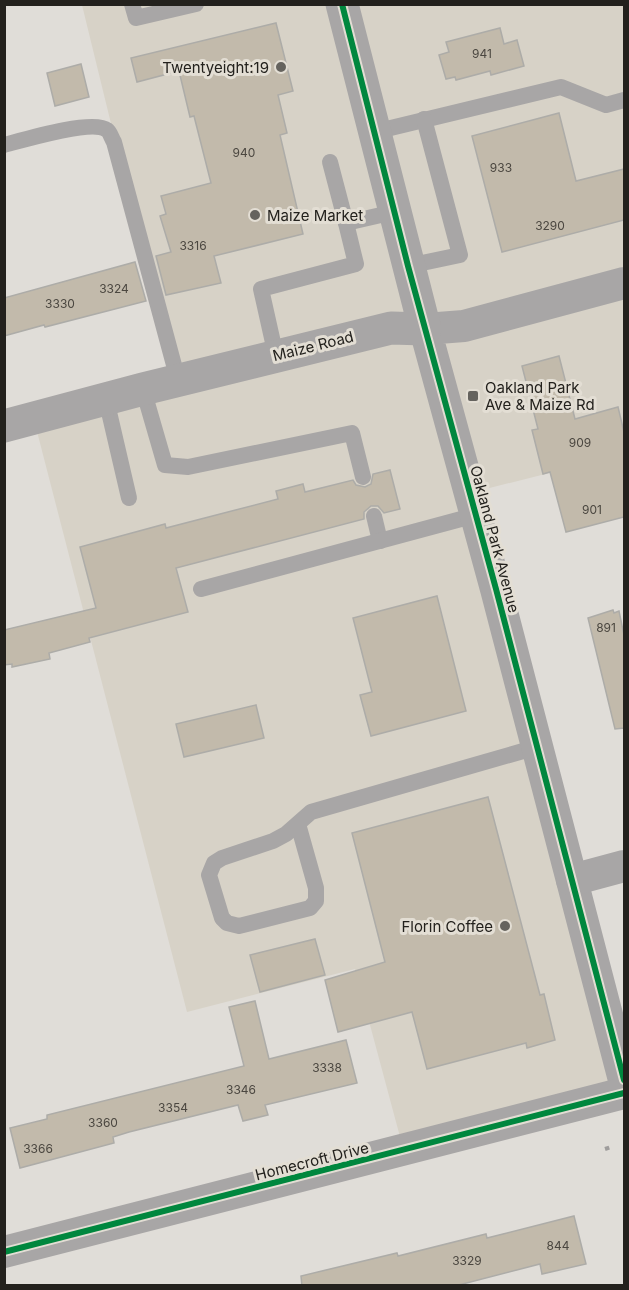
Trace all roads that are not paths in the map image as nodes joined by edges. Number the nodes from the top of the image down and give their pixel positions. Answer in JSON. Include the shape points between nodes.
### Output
{"nodes":[{"id":1,"x":132,"y":4,"type":"edge"},
{"id":2,"x":196,"y":4,"type":"edge"},
{"id":3,"x":342,"y":4,"type":"edge"},
{"id":4,"x":624,"y":100,"type":"edge"},
{"id":5,"x":424,"y":119,"type":"junction"},
{"id":6,"x":374,"y":132,"type":"junction"},
{"id":7,"x":4,"y":145,"type":"edge"},
{"id":8,"x":330,"y":162,"type":"dead end"},
{"id":9,"x":394,"y":212,"type":"junction"},
{"id":10,"x":346,"y":223,"type":"junction"},
{"id":11,"x":408,"y":266,"type":"junction"},
{"id":12,"x":624,"y":283,"type":"edge"},
{"id":13,"x":425,"y":329,"type":"junction"},
{"id":14,"x":276,"y":356,"type":"junction"},
{"id":15,"x":178,"y":380,"type":"junction"},
{"id":16,"x":143,"y":389,"type":"junction"},
{"id":17,"x":106,"y":399,"type":"junction"},
{"id":18,"x":4,"y":426,"type":"edge"},
{"id":19,"x":363,"y":477,"type":"dead end"},
{"id":20,"x":129,"y":498,"type":"dead end"},
{"id":21,"x":476,"y":514,"type":"junction"},
{"id":22,"x":374,"y":516,"type":"dead end"},
{"id":23,"x":380,"y":541,"type":"junction"},
{"id":24,"x":201,"y":589,"type":"dead end"},
{"id":25,"x":537,"y":747,"type":"junction"},
{"id":26,"x":298,"y":824,"type":"junction"},
{"id":27,"x":624,"y":866,"type":"edge"},
{"id":28,"x":572,"y":880,"type":"junction"},
{"id":29,"x":624,"y":1080,"type":"edge"},
{"id":30,"x":624,"y":1093,"type":"edge"},
{"id":31,"x":4,"y":1252,"type":"edge"}],
"edges":[{"from":1,"to":2,"type":"lane","via":[[136,18]]},
{"from":3,"to":6,"type":"street","name":"Oakland Park Avenue"},
{"from":4,"to":5,"type":"lane","via":[[606,105],[561,87]]},
{"from":5,"to":6,"type":"lane"},
{"from":5,"to":11,"type":"lane","via":[[460,255]]},
{"from":6,"to":9,"type":"street","name":"Oakland Park Avenue"},
{"from":7,"to":15,"type":"lane","via":[[75,128],[96,126],[107,130],[114,142]]},
{"from":8,"to":10,"type":"lane"},
{"from":9,"to":10,"type":"lane"},
{"from":9,"to":11,"type":"street","name":"Oakland Park Avenue"},
{"from":10,"to":14,"type":"lane","via":[[356,264],[261,289]]},
{"from":11,"to":13,"type":"street","name":"Oakland Park Avenue"},
{"from":12,"to":13,"type":"street","name":"Maize Road","via":[[464,326]]},
{"from":13,"to":14,"type":"street","name":"Maize Road","via":[[391,327]]},
{"from":13,"to":21,"type":"street","name":"Oakland Park Avenue"},
{"from":14,"to":15,"type":"street","name":"Maize Road"},
{"from":15,"to":16,"type":"street","name":"Maize Road"},
{"from":16,"to":17,"type":"street","name":"Maize Road"},
{"from":16,"to":19,"type":"lane","via":[[165,465],[188,467],[352,433]]},
{"from":17,"to":18,"type":"street","name":"Maize Road"},
{"from":17,"to":20,"type":"lane"},
{"from":21,"to":23,"type":"lane"},
{"from":21,"to":25,"type":"street","name":"Oakland Park Avenue"},
{"from":22,"to":23,"type":"lane"},
{"from":23,"to":24,"type":"lane"},
{"from":25,"to":26,"type":"lane","via":[[311,812]]},
{"from":25,"to":28,"type":"street","name":"Oakland Park Avenue"},
{"from":26,"to":26,"type":"lane","via":[[273,841],[214,863],[209,875],[227,923],[239,926],[310,908],[316,901]]},
{"from":27,"to":28,"type":"street"},
{"from":28,"to":29,"type":"street","name":"Oakland Park Avenue"},
{"from":30,"to":31,"type":"street","name":"Homecroft Drive"}]}
